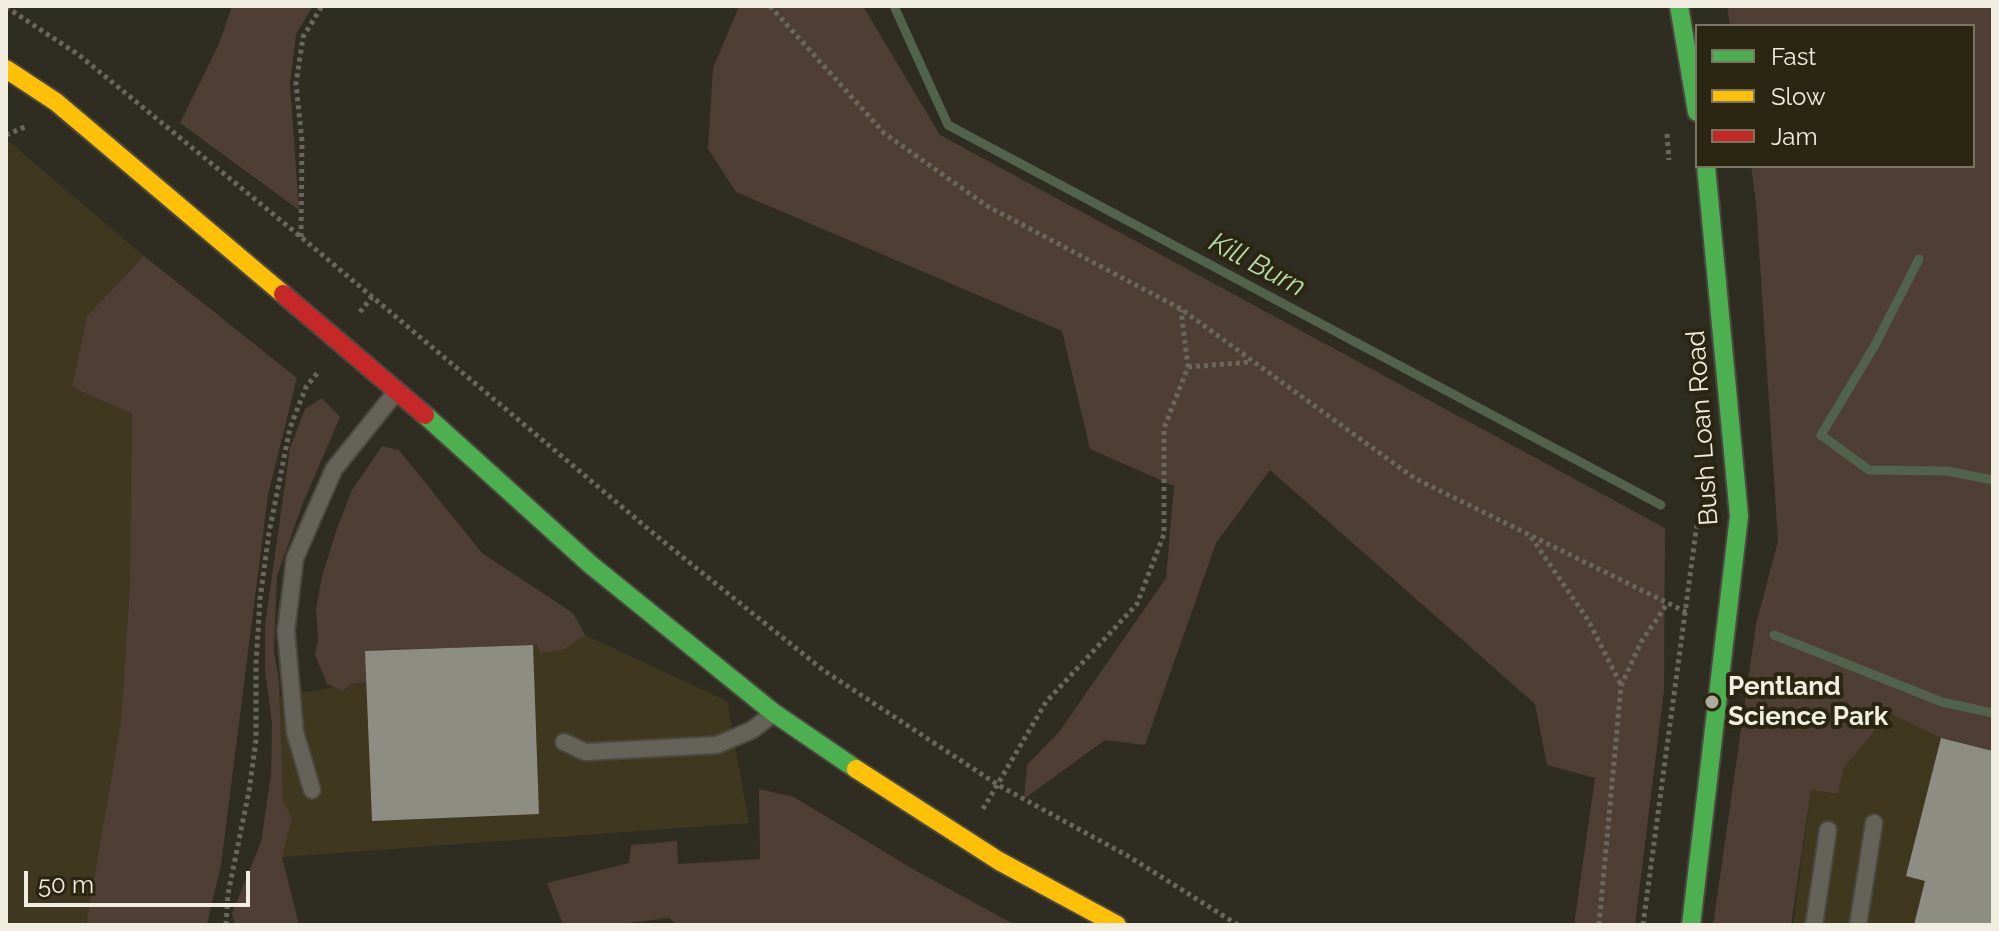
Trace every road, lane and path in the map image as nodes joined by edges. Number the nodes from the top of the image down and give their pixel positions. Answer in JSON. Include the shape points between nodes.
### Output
{"nodes":[{"id":1,"x":322,"y":6,"type":"edge"},
{"id":2,"x":770,"y":6,"type":"edge"},
{"id":3,"x":1679,"y":6,"type":"edge"},
{"id":4,"x":6,"y":7,"type":"edge"},
{"id":5,"x":6,"y":69,"type":"edge"},
{"id":6,"x":1695,"y":100,"type":"edge"},
{"id":7,"x":28,"y":126,"type":"dead end"},
{"id":8,"x":1666,"y":132,"type":"dead end"},
{"id":9,"x":6,"y":135,"type":"edge"},
{"id":10,"x":1669,"y":164,"type":"dead end"},
{"id":11,"x":1706,"y":168,"type":"edge"},
{"id":12,"x":301,"y":237,"type":"junction"},
{"id":13,"x":1181,"y":309,"type":"junction"},
{"id":14,"x":1252,"y":362,"type":"junction"},
{"id":15,"x":1188,"y":367,"type":"junction"},
{"id":16,"x":397,"y":390,"type":"junction"},
{"id":17,"x":1699,"y":504,"type":"dead end"},
{"id":18,"x":1529,"y":535,"type":"junction"},
{"id":19,"x":1668,"y":603,"type":"junction"},
{"id":20,"x":1686,"y":612,"type":"junction"},
{"id":21,"x":1621,"y":686,"type":"junction"},
{"id":22,"x":774,"y":713,"type":"junction"},
{"id":23,"x":564,"y":742,"type":"dead end"},
{"id":24,"x":998,"y":785,"type":"junction"},
{"id":25,"x":312,"y":790,"type":"dead end"},
{"id":26,"x":1874,"y":823,"type":"dead end"},
{"id":27,"x":1828,"y":830,"type":"dead end"},
{"id":28,"x":1117,"y":925,"type":"edge"},
{"id":29,"x":1238,"y":925,"type":"edge"},
{"id":30,"x":1599,"y":925,"type":"edge"},
{"id":31,"x":1643,"y":925,"type":"edge"},
{"id":32,"x":1691,"y":925,"type":"edge"},
{"id":33,"x":1814,"y":925,"type":"edge"},
{"id":34,"x":1858,"y":925,"type":"edge"}],
"edges":[{"from":1,"to":12,"type":"path","via":[[303,37],[296,84],[302,141]]},
{"from":2,"to":13,"type":"path","via":[[884,133],[987,206]]},
{"from":3,"to":6,"type":"street"},
{"from":4,"to":12,"type":"path","via":[[79,55]]},
{"from":5,"to":16,"type":"street","via":[[56,102]]},
{"from":7,"to":9,"type":"path"},
{"from":8,"to":10,"type":"path"},
{"from":11,"to":32,"type":"street","name":"Bush Loan Road","via":[[1739,516]]},
{"from":12,"to":24,"type":"path","via":[[823,670]]},
{"from":13,"to":14,"type":"path"},
{"from":13,"to":15,"type":"path"},
{"from":14,"to":15,"type":"path"},
{"from":14,"to":18,"type":"path","via":[[1414,478]]},
{"from":15,"to":24,"type":"path","via":[[1164,428],[1164,534],[1137,604],[1046,702]]},
{"from":16,"to":22,"type":"street","via":[[591,565]]},
{"from":16,"to":25,"type":"lane","via":[[334,469],[295,558],[286,631],[295,732]]},
{"from":17,"to":20,"type":"path"},
{"from":18,"to":19,"type":"path"},
{"from":18,"to":21,"type":"path","via":[[1588,620]]},
{"from":19,"to":20,"type":"path"},
{"from":19,"to":21,"type":"path","via":[[1641,642]]},
{"from":20,"to":31,"type":"path"},
{"from":21,"to":30,"type":"path"},
{"from":22,"to":23,"type":"lane","via":[[752,730],[717,745],[585,752]]},
{"from":22,"to":28,"type":"street","via":[[999,861]]},
{"from":24,"to":29,"type":"path","via":[[1128,856]]},
{"from":26,"to":34,"type":"lane"},
{"from":27,"to":33,"type":"lane"}]}
